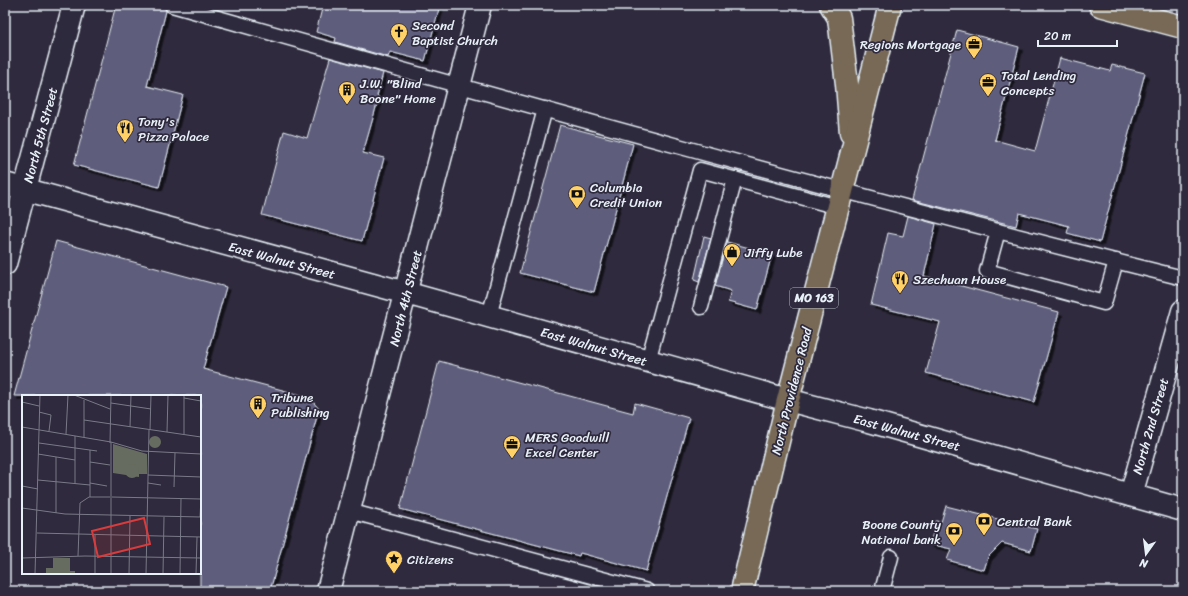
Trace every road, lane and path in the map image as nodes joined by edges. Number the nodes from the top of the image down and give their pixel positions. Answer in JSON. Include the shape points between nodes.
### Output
{"nodes":[{"id":1,"x":74,"y":5,"type":"edge"},
{"id":2,"x":172,"y":5,"type":"edge"},
{"id":3,"x":480,"y":5,"type":"edge"},
{"id":4,"x":831,"y":5,"type":"edge"},
{"id":5,"x":890,"y":5,"type":"edge"},
{"id":6,"x":1100,"y":5,"type":"edge"},
{"id":7,"x":1124,"y":9,"type":"edge"},
{"id":8,"x":1183,"y":27,"type":"edge"},
{"id":9,"x":458,"y":86,"type":"junction"},
{"id":10,"x":545,"y":109,"type":"junction"},
{"id":11,"x":852,"y":151,"type":"junction"},
{"id":12,"x":735,"y":179,"type":"junction"},
{"id":13,"x":15,"y":187,"type":"edge"},
{"id":14,"x":840,"y":199,"type":"junction"},
{"id":15,"x":998,"y":231,"type":"junction"},
{"id":16,"x":1116,"y":261,"type":"junction"},
{"id":17,"x":5,"y":264,"type":"edge"},
{"id":18,"x":1183,"y":278,"type":"edge"},
{"id":19,"x":406,"y":293,"type":"junction"},
{"id":20,"x":702,"y":307,"type":"dead end"},
{"id":21,"x":1183,"y":311,"type":"edge"},
{"id":22,"x":489,"y":316,"type":"junction"},
{"id":23,"x":648,"y":361,"type":"junction"},
{"id":24,"x":788,"y":400,"type":"junction"},
{"id":25,"x":1131,"y":496,"type":"junction"},
{"id":26,"x":1183,"y":510,"type":"edge"},
{"id":27,"x":349,"y":511,"type":"junction"},
{"id":28,"x":891,"y":557,"type":"dead end"},
{"id":29,"x":328,"y":591,"type":"edge"},
{"id":30,"x":647,"y":591,"type":"edge"},
{"id":31,"x":742,"y":591,"type":"edge"},
{"id":32,"x":882,"y":591,"type":"edge"}],
"edges":[{"from":1,"to":13,"type":"street","name":"North 5th Street"},
{"from":2,"to":9,"type":"lane"},
{"from":3,"to":9,"type":"street","name":"North 4th Street"},
{"from":4,"to":11,"type":"main road","via":[[839,18]]},
{"from":5,"to":11,"type":"main road","name":"North Providence Road","number":"MO 163"},
{"from":6,"to":7,"type":"main road"},
{"from":7,"to":8,"type":"main road"},
{"from":9,"to":10,"type":"lane"},
{"from":9,"to":19,"type":"street","name":"North 4th Street"},
{"from":10,"to":14,"type":"lane"},
{"from":10,"to":22,"type":"lane"},
{"from":11,"to":14,"type":"main road","name":"North Providence Road","number":"MO 163"},
{"from":12,"to":14,"type":"lane"},
{"from":12,"to":20,"type":"lane"},
{"from":12,"to":23,"type":"lane","via":[[700,170]]},
{"from":13,"to":17,"type":"street","name":"North 5th Street"},
{"from":13,"to":19,"type":"street","name":"East Walnut Street"},
{"from":14,"to":15,"type":"lane"},
{"from":14,"to":24,"type":"main road","name":"North Providence Road","number":"MO 163"},
{"from":15,"to":16,"type":"lane"},
{"from":15,"to":16,"type":"lane","via":[[987,271],[1104,303]]},
{"from":16,"to":18,"type":"lane"},
{"from":19,"to":22,"type":"street","name":"East Walnut Street"},
{"from":19,"to":27,"type":"street","name":"North 4th Street"},
{"from":21,"to":25,"type":"street","name":"North 2nd Street"},
{"from":22,"to":23,"type":"street","name":"East Walnut Street"},
{"from":23,"to":24,"type":"street","name":"East Walnut Street"},
{"from":24,"to":25,"type":"street","name":"East Walnut Street"},
{"from":24,"to":31,"type":"main road","name":"North Providence Road","number":"MO 163"},
{"from":25,"to":26,"type":"street","name":"East Walnut Street"},
{"from":27,"to":29,"type":"street","name":"North 4th Street"},
{"from":27,"to":30,"type":"lane"},
{"from":28,"to":32,"type":"lane"}]}
